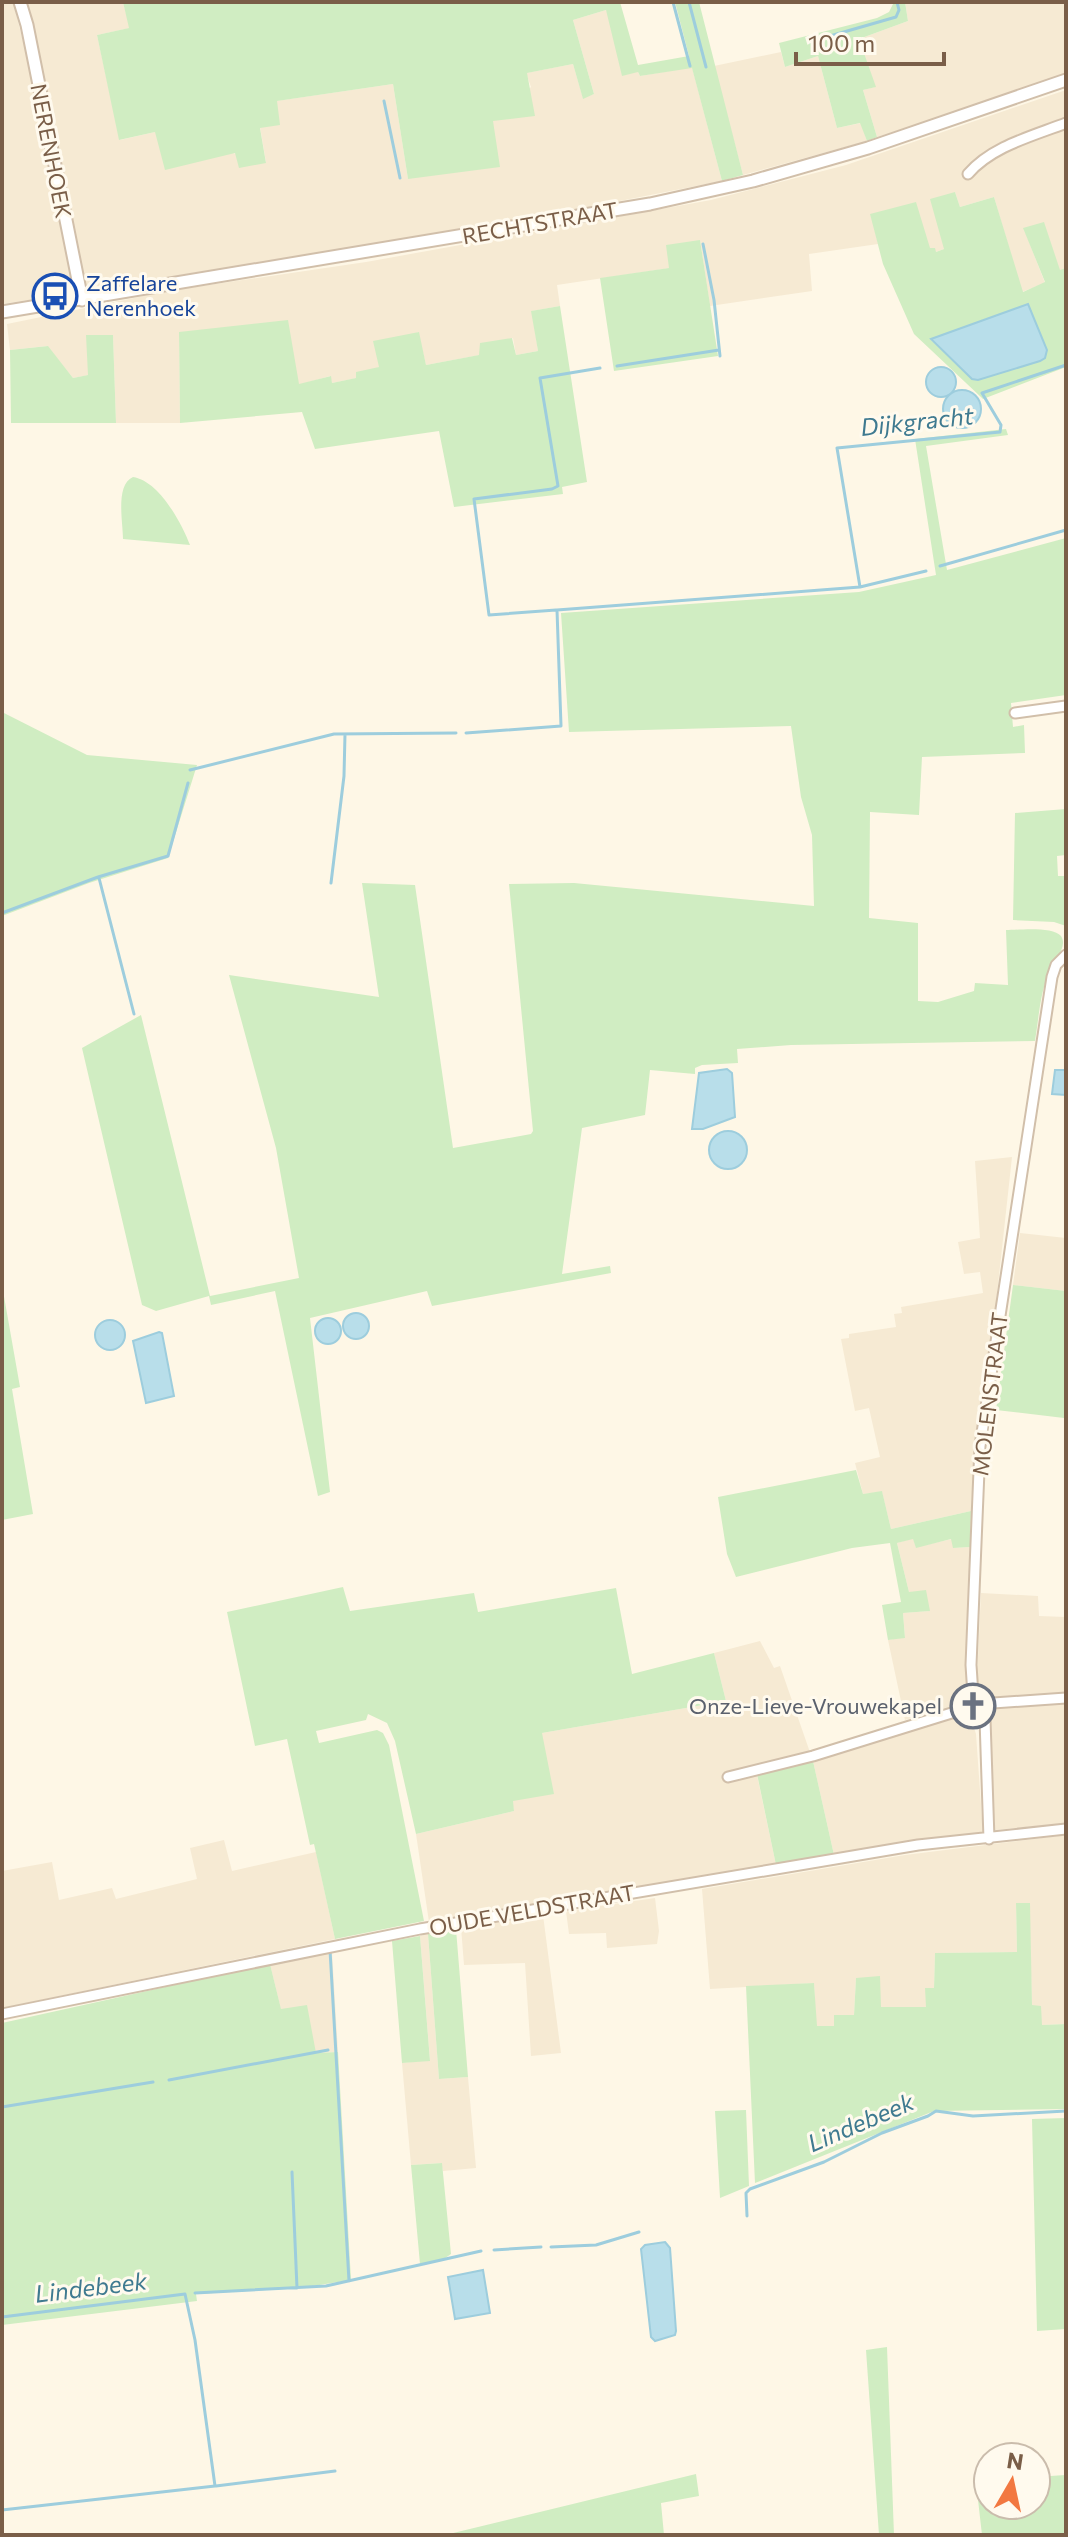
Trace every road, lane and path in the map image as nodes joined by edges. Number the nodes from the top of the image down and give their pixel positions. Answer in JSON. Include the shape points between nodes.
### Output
{"nodes":[{"id":1,"x":20,"y":2,"type":"edge"},
{"id":2,"x":1066,"y":80,"type":"edge"},
{"id":3,"x":1066,"y":123,"type":"edge"},
{"id":4,"x":968,"y":174,"type":"dead end"},
{"id":5,"x":82,"y":300,"type":"junction"},
{"id":6,"x":2,"y":312,"type":"edge"},
{"id":7,"x":1066,"y":706,"type":"edge"},
{"id":8,"x":1015,"y":713,"type":"dead end"},
{"id":9,"x":1066,"y":955,"type":"edge"},
{"id":10,"x":1066,"y":1698,"type":"edge"},
{"id":11,"x":976,"y":1700,"type":"junction"},
{"id":12,"x":728,"y":1777,"type":"dead end"},
{"id":13,"x":1066,"y":1829,"type":"edge"},
{"id":14,"x":989,"y":1839,"type":"junction"},
{"id":15,"x":2,"y":2014,"type":"edge"}],
"edges":[{"from":1,"to":5,"type":"street","name":"NERENHOEK"},
{"from":2,"to":5,"type":"street","name":"RECHTSTRAAT","via":[[868,148],[733,186]]},
{"from":3,"to":4,"type":"street","via":[[1004,147]]},
{"from":5,"to":6,"type":"street","name":"RECHTSTRAAT"},
{"from":7,"to":8,"type":"street"},
{"from":9,"to":11,"type":"street","name":"MOLENSTRAAT","via":[[1052,977],[980,1446],[971,1665]]},
{"from":10,"to":11,"type":"street"},
{"from":11,"to":12,"type":"street","via":[[958,1711]]},
{"from":11,"to":14,"type":"street","name":"MOLENSTRAAT","via":[[985,1719]]},
{"from":13,"to":14,"type":"street","name":"OUDE VELDSTRAAT"},
{"from":14,"to":15,"type":"street","name":"OUDE VELDSTRAAT","via":[[903,1848],[420,1929]]}]}
